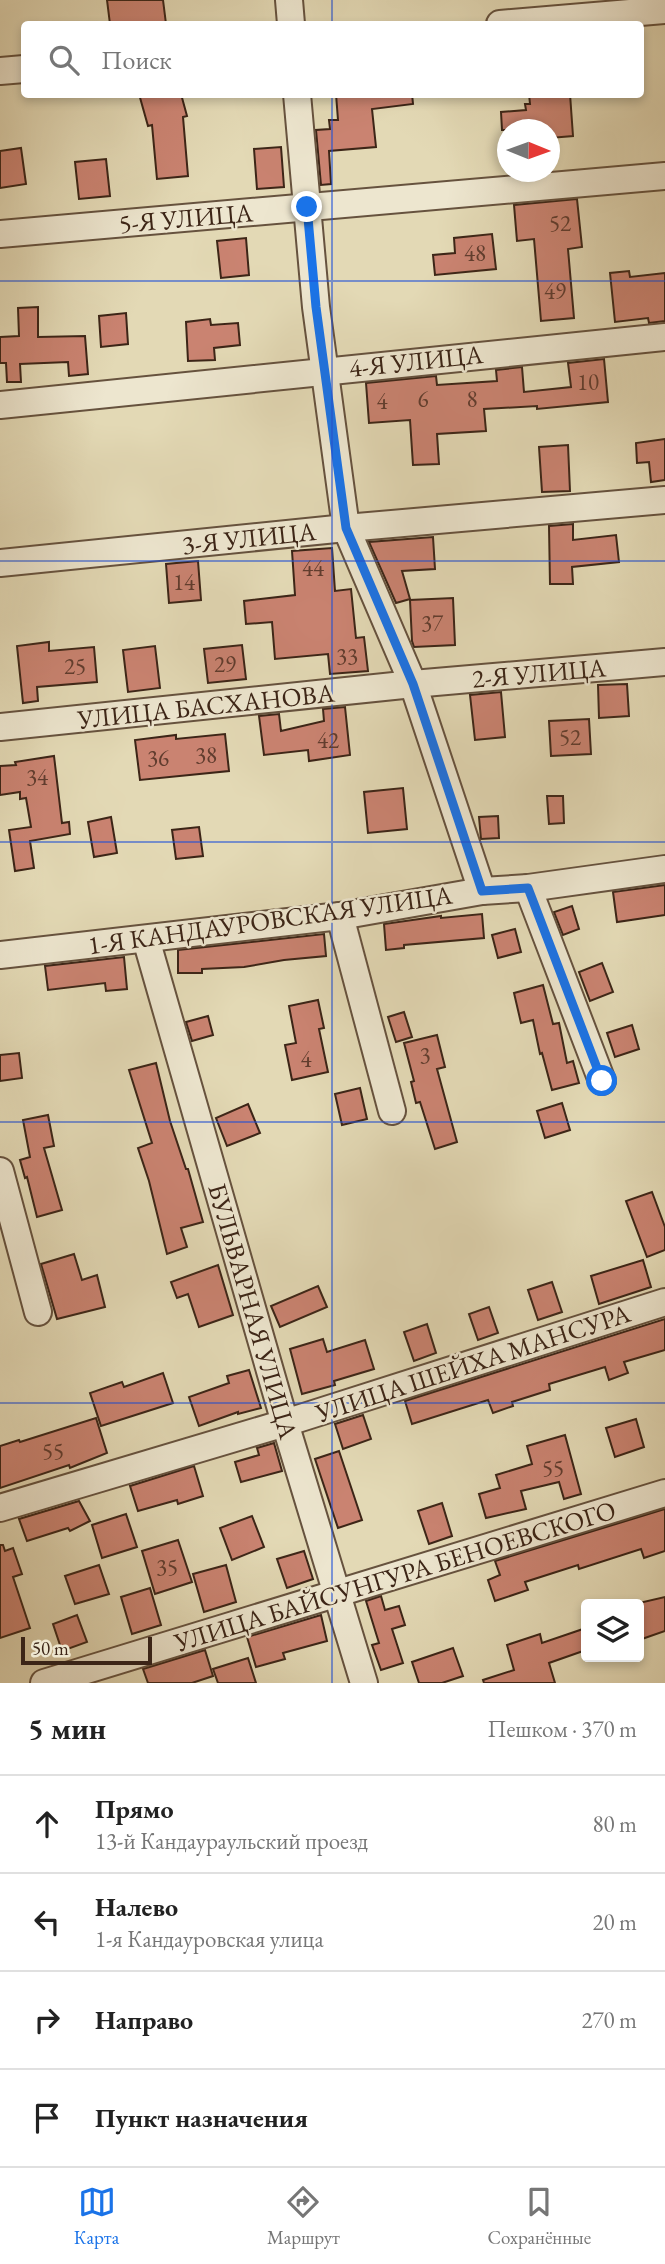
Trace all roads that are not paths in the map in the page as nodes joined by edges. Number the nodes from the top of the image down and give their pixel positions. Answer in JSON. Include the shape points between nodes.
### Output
{"nodes":[{"id":1,"x":289,"y":0,"type":"edge"},
{"id":2,"x":665,"y":10,"type":"edge"},
{"id":3,"x":291,"y":21,"type":"edge"},
{"id":4,"x":535,"y":21,"type":"edge"},
{"id":5,"x":21,"y":69,"type":"edge"},
{"id":6,"x":0,"y":71,"type":"edge"},
{"id":7,"x":297,"y":98,"type":"edge"},
{"id":8,"x":665,"y":176,"type":"edge"},
{"id":9,"x":307,"y":207,"type":"junction"},
{"id":10,"x":0,"y":234,"type":"edge"},
{"id":11,"x":665,"y":337,"type":"edge"},
{"id":12,"x":326,"y":370,"type":"junction"},
{"id":13,"x":0,"y":405,"type":"edge"},
{"id":14,"x":665,"y":500,"type":"edge"},
{"id":15,"x":346,"y":528,"type":"junction"},
{"id":16,"x":0,"y":563,"type":"edge"},
{"id":17,"x":665,"y":662,"type":"edge"},
{"id":18,"x":413,"y":684,"type":"junction"},
{"id":19,"x":0,"y":727,"type":"edge"},
{"id":20,"x":665,"y":869,"type":"edge"},
{"id":21,"x":528,"y":888,"type":"junction"},
{"id":22,"x":482,"y":891,"type":"junction"},
{"id":23,"x":340,"y":916,"type":"junction"},
{"id":24,"x":146,"y":939,"type":"junction"},
{"id":25,"x":0,"y":955,"type":"edge"},
{"id":26,"x":602,"y":1081,"type":"dead end"},
{"id":27,"x":393,"y":1111,"type":"dead end"},
{"id":28,"x":0,"y":1171,"type":"edge"},
{"id":29,"x":665,"y":1302,"type":"edge"},
{"id":30,"x":38,"y":1312,"type":"dead end"},
{"id":31,"x":285,"y":1423,"type":"junction"},
{"id":32,"x":665,"y":1493,"type":"edge"},
{"id":33,"x":0,"y":1508,"type":"edge"},
{"id":34,"x":337,"y":1595,"type":"junction"},
{"id":35,"x":44,"y":1683,"type":"edge"},
{"id":36,"x":364,"y":1683,"type":"edge"}],
"edges":[{"from":1,"to":3,"type":"street"},
{"from":2,"to":4,"type":"street"},
{"from":5,"to":6,"type":"street"},
{"from":7,"to":9,"type":"street"},
{"from":8,"to":9,"type":"street","name":"5-Я УЛИЦА"},
{"from":9,"to":10,"type":"street","name":"5-Я УЛИЦА"},
{"from":9,"to":12,"type":"street"},
{"from":11,"to":12,"type":"street","name":"4-Я УЛИЦА"},
{"from":12,"to":13,"type":"street","name":"4-Я УЛИЦА"},
{"from":12,"to":15,"type":"street"},
{"from":14,"to":15,"type":"street","name":"3-Я УЛИЦА"},
{"from":15,"to":16,"type":"street","name":"3-Я УЛИЦА"},
{"from":15,"to":18,"type":"street"},
{"from":17,"to":18,"type":"street","name":"2-Я УЛИЦА"},
{"from":18,"to":19,"type":"street","name":"УЛИЦА БАСХАНОВА"},
{"from":18,"to":22,"type":"street"},
{"from":20,"to":21,"type":"street","name":"1-Я КАНДАУРОВСКАЯ УЛИЦА"},
{"from":21,"to":22,"type":"street","name":"1-Я КАНДАУРОВСКАЯ УЛИЦА"},
{"from":21,"to":26,"type":"street"},
{"from":22,"to":23,"type":"street","name":"1-Я КАНДАУРОВСКАЯ УЛИЦА"},
{"from":23,"to":24,"type":"street","name":"1-Я КАНДАУРОВСКАЯ УЛИЦА"},
{"from":23,"to":27,"type":"street"},
{"from":24,"to":25,"type":"street","name":"1-Я КАНДАУРОВСКАЯ УЛИЦА"},
{"from":24,"to":31,"type":"street","name":"БУЛЬВАРНАЯ УЛИЦА"},
{"from":28,"to":30,"type":"street"},
{"from":29,"to":31,"type":"street","name":"УЛИЦА ШЕЙХА МАНСУРА"},
{"from":31,"to":33,"type":"street","name":"УЛИЦА ШЕЙХА МАНСУРА"},
{"from":31,"to":34,"type":"street","name":"БУЛЬВАРНАЯ УЛИЦА"},
{"from":32,"to":34,"type":"street","name":"УЛИЦА БАЙСУНГУРА БЕНОЕВСКОГО"},
{"from":34,"to":35,"type":"street","name":"УЛИЦА БАЙСУНГУРА БЕНОЕВСКОГО"},
{"from":34,"to":36,"type":"street","name":"БУЛЬВАРНАЯ УЛИЦА"}]}
